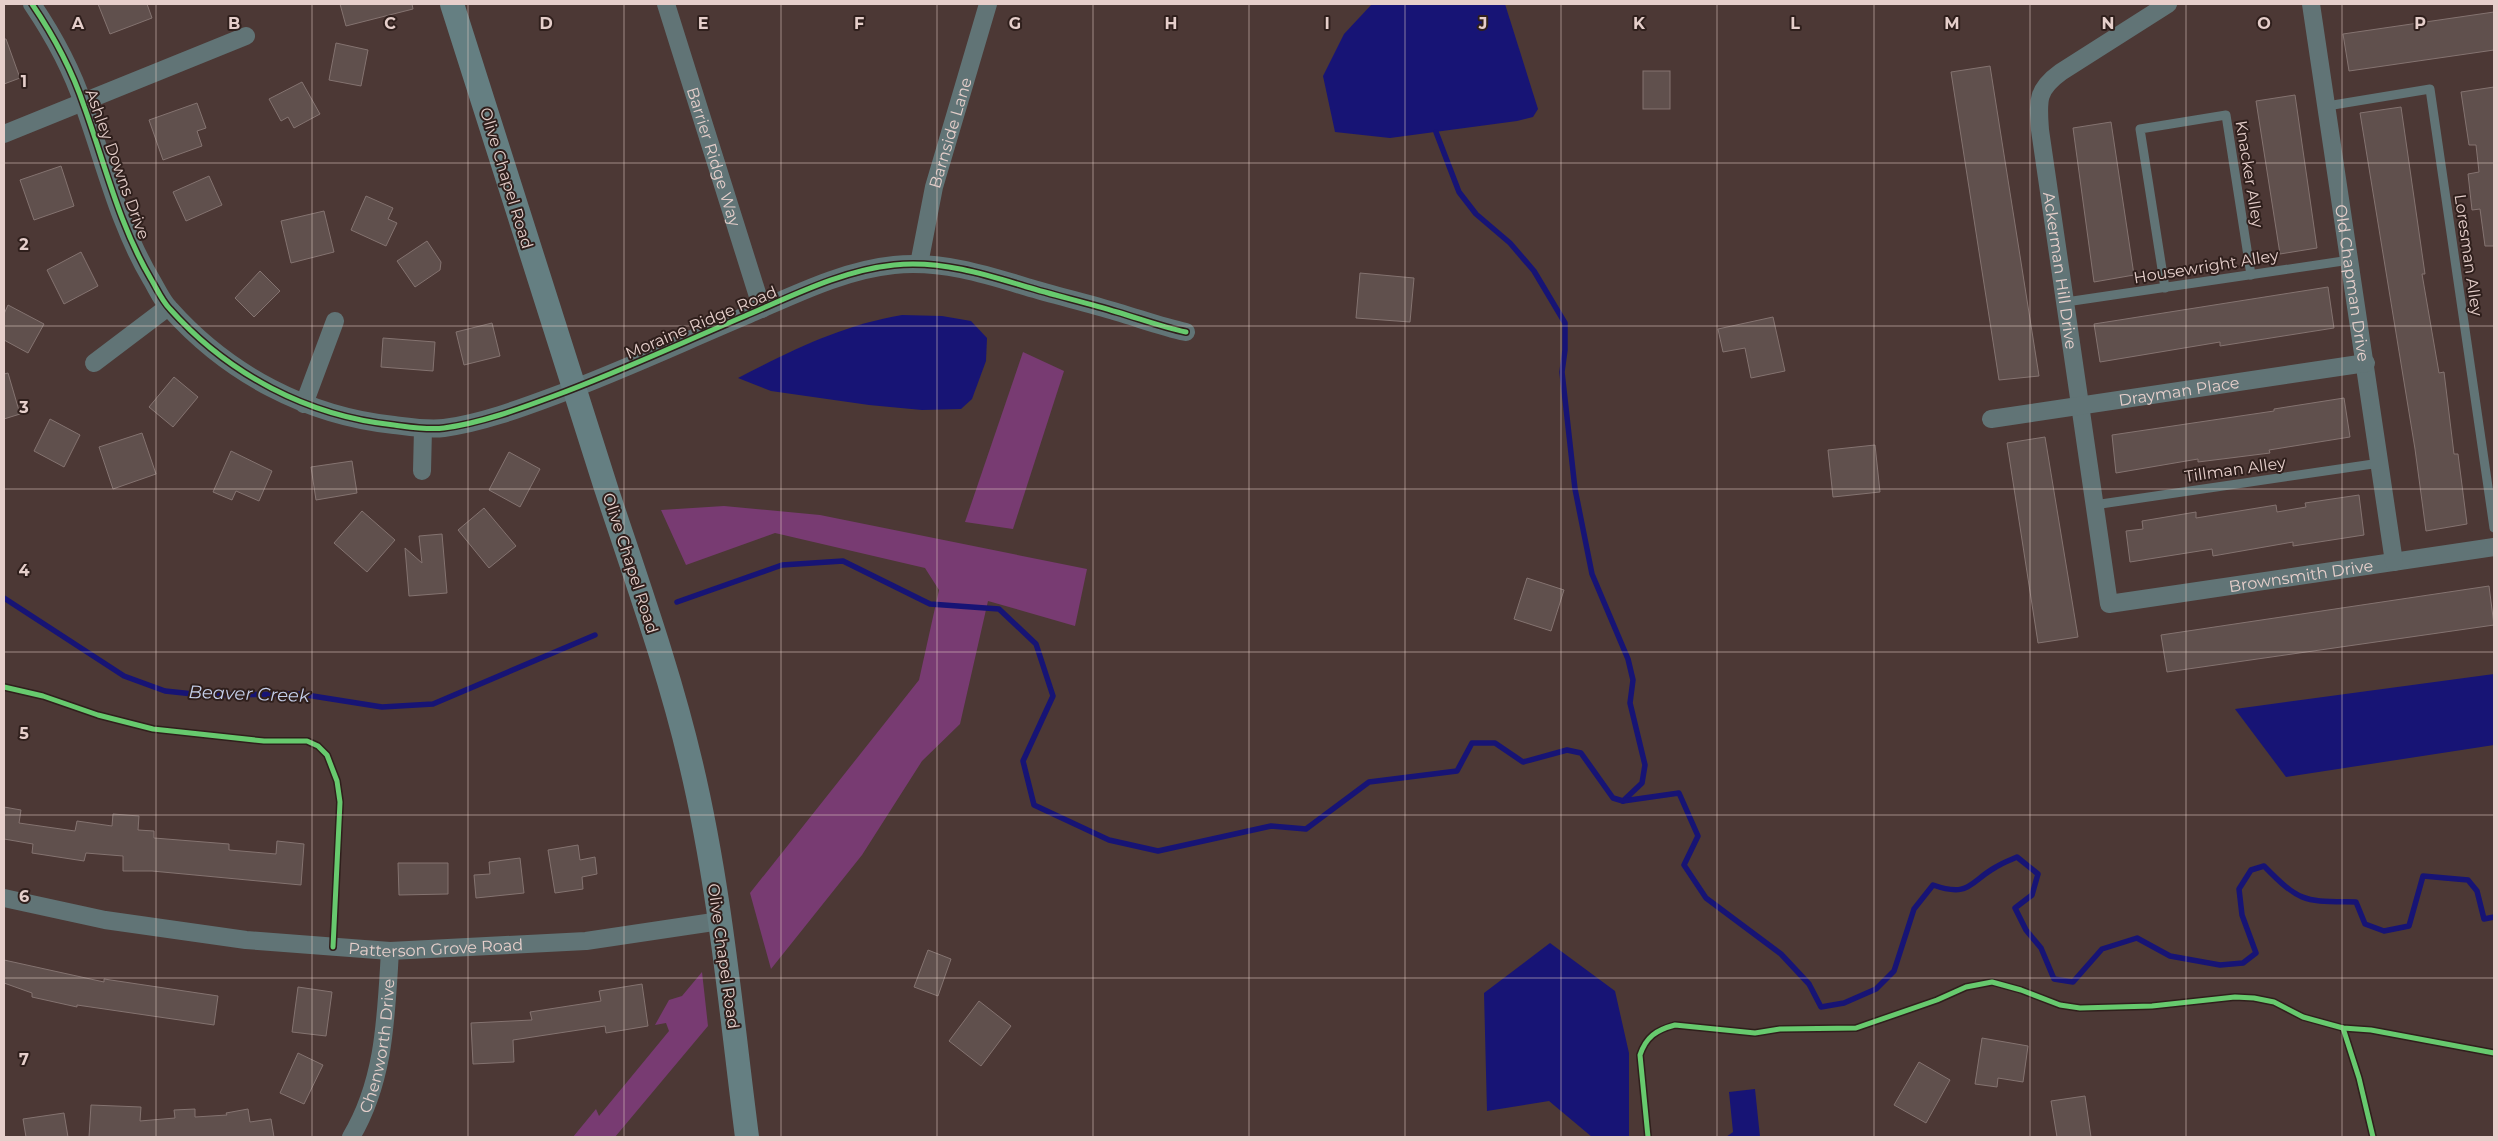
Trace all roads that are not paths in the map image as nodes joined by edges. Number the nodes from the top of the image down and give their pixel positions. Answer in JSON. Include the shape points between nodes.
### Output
{"nodes":[{"id":1,"x":32,"y":4,"type":"edge"},
{"id":2,"x":452,"y":4,"type":"edge"},
{"id":3,"x":666,"y":4,"type":"edge"},
{"id":4,"x":988,"y":4,"type":"edge"},
{"id":5,"x":2168,"y":4,"type":"edge"},
{"id":6,"x":2311,"y":4,"type":"edge"},
{"id":7,"x":246,"y":36,"type":"dead end"},
{"id":8,"x":83,"y":101,"type":"junction"},
{"id":9,"x":2327,"y":106,"type":"junction"},
{"id":10,"x":4,"y":134,"type":"edge"},
{"id":11,"x":2350,"y":260,"type":"junction"},
{"id":12,"x":919,"y":264,"type":"junction"},
{"id":13,"x":2251,"y":275,"type":"junction"},
{"id":14,"x":2165,"y":288,"type":"junction"},
{"id":15,"x":2066,"y":302,"type":"junction"},
{"id":16,"x":168,"y":307,"type":"junction"},
{"id":17,"x":762,"y":308,"type":"junction"},
{"id":18,"x":335,"y":321,"type":"dead end"},
{"id":19,"x":1186,"y":332,"type":"dead end"},
{"id":20,"x":94,"y":363,"type":"dead end"},
{"id":21,"x":2366,"y":363,"type":"junction"},
{"id":22,"x":574,"y":389,"type":"junction"},
{"id":23,"x":304,"y":404,"type":"junction"},
{"id":24,"x":2080,"y":405,"type":"junction"},
{"id":25,"x":1991,"y":419,"type":"dead end"},
{"id":26,"x":423,"y":429,"type":"junction"},
{"id":27,"x":2380,"y":463,"type":"junction"},
{"id":28,"x":422,"y":471,"type":"dead end"},
{"id":29,"x":2094,"y":505,"type":"junction"},
{"id":30,"x":2494,"y":528,"type":"edge"},
{"id":31,"x":2494,"y":547,"type":"edge"},
{"id":32,"x":2394,"y":562,"type":"junction"},
{"id":33,"x":2109,"y":604,"type":"joint"},
{"id":34,"x":4,"y":898,"type":"edge"},
{"id":35,"x":720,"y":921,"type":"junction"},
{"id":36,"x":390,"y":951,"type":"junction"},
{"id":37,"x":351,"y":1137,"type":"edge"},
{"id":38,"x":747,"y":1137,"type":"edge"}],
"edges":[{"from":1,"to":8,"type":"street","name":"Ashley Downs Drive","via":[[56,42]]},
{"from":2,"to":22,"type":"main road","name":"Olive Chapel Road"},
{"from":3,"to":17,"type":"street","name":"Barrier Ridge Way"},
{"from":4,"to":12,"type":"street","name":"Barnside Lane","via":[[934,187]]},
{"from":5,"to":15,"type":"street","name":"Ackerman Hill Drive","via":[[2061,72],[2047,83],[2038,98]]},
{"from":6,"to":9,"type":"street","name":"Old Chapman Drive"},
{"from":7,"to":8,"type":"street"},
{"from":8,"to":10,"type":"street"},
{"from":8,"to":16,"type":"street","name":"Ashley Downs Drive","via":[[119,214],[141,262]]},
{"from":9,"to":11,"type":"street","name":"Old Chapman Drive"},
{"from":9,"to":30,"type":"lane","name":"Loresman Alley","via":[[2430,89]]},
{"from":11,"to":13,"type":"lane","name":"Housewright Alley"},
{"from":11,"to":21,"type":"street","name":"Old Chapman Drive"},
{"from":12,"to":17,"type":"street","name":"Moraine Ridge Road","via":[[892,265],[855,273]]},
{"from":12,"to":19,"type":"street","name":"Moraine Ridge Road","via":[[986,274]]},
{"from":13,"to":14,"type":"lane","name":"Housewright Alley"},
{"from":13,"to":14,"type":"lane","name":"Knacker Alley","via":[[2226,115],[2140,129]]},
{"from":14,"to":15,"type":"lane","name":"Housewright Alley"},
{"from":15,"to":24,"type":"street","name":"Ackerman Hill Drive"},
{"from":16,"to":20,"type":"street"},
{"from":16,"to":23,"type":"street","name":"Ashley Downs Drive","via":[[218,355],[257,381]]},
{"from":17,"to":22,"type":"street","name":"Moraine Ridge Road"},
{"from":18,"to":23,"type":"street"},
{"from":21,"to":24,"type":"street","name":"Drayman Place"},
{"from":21,"to":27,"type":"street","name":"Old Chapman Drive"},
{"from":22,"to":26,"type":"street","name":"Ashley Downs Drive","via":[[499,415],[443,428]]},
{"from":22,"to":35,"type":"main road","name":"Olive Chapel Road","via":[[681,722],[700,802]]},
{"from":23,"to":26,"type":"street","name":"Ashley Downs Drive","via":[[347,418]]},
{"from":24,"to":25,"type":"street","name":"Drayman Place"},
{"from":24,"to":29,"type":"street","name":"Ackerman Hill Drive"},
{"from":26,"to":28,"type":"street"},
{"from":27,"to":29,"type":"lane","name":"Tillman Alley"},
{"from":27,"to":32,"type":"street","name":"Old Chapman Drive"},
{"from":29,"to":33,"type":"street","name":"Ackerman Hill Drive"},
{"from":31,"to":32,"type":"street","name":"Brownsmith Drive"},
{"from":32,"to":33,"type":"street","name":"Brownsmith Drive"},
{"from":34,"to":36,"type":"street","name":"Patterson Grove Road","via":[[105,920],[236,938]]},
{"from":35,"to":36,"type":"street","name":"Patterson Grove Road","via":[[586,941]]},
{"from":35,"to":38,"type":"main road","name":"Olive Chapel Road"},
{"from":36,"to":37,"type":"street","name":"Chenworth Drive","via":[[384,1042],[363,1117]]}]}
